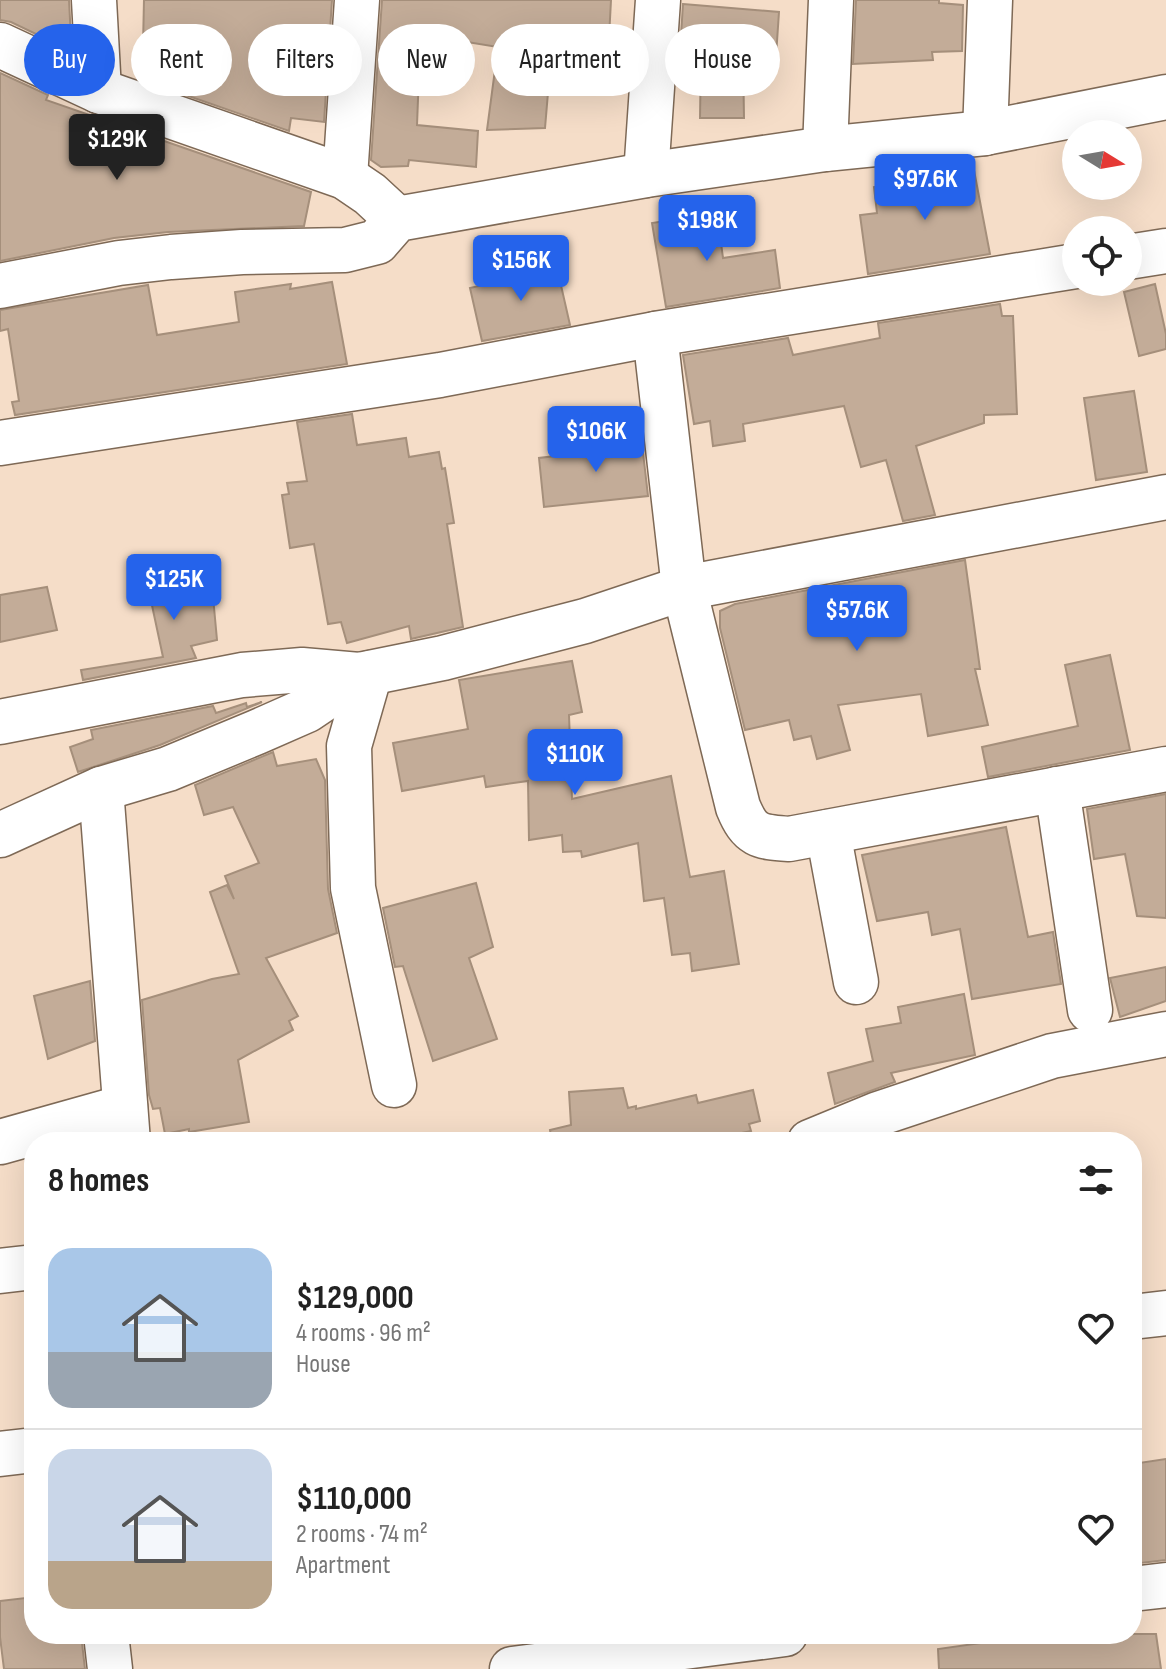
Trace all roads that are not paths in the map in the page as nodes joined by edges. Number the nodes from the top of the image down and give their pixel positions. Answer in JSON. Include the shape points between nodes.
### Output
{"nodes":[{"id":1,"x":94,"y":0,"type":"edge"},
{"id":2,"x":357,"y":0,"type":"edge"},
{"id":3,"x":658,"y":0,"type":"edge"},
{"id":4,"x":831,"y":0,"type":"edge"},
{"id":5,"x":990,"y":0,"type":"edge"},
{"id":6,"x":95,"y":24,"type":"edge"},
{"id":7,"x":0,"y":45,"type":"edge"},
{"id":8,"x":24,"y":56,"type":"edge"},
{"id":9,"x":113,"y":96,"type":"edge"},
{"id":10,"x":1166,"y":97,"type":"edge"},
{"id":11,"x":985,"y":133,"type":"junction"},
{"id":12,"x":825,"y":149,"type":"junction"},
{"id":13,"x":646,"y":175,"type":"junction"},
{"id":14,"x":345,"y":177,"type":"junction"},
{"id":15,"x":397,"y":219,"type":"junction"},
{"id":16,"x":1166,"y":251,"type":"edge"},
{"id":17,"x":1142,"y":255,"type":"edge"},
{"id":18,"x":1062,"y":268,"type":"edge"},
{"id":19,"x":0,"y":286,"type":"edge"},
{"id":20,"x":655,"y":334,"type":"junction"},
{"id":21,"x":0,"y":443,"type":"edge"},
{"id":22,"x":1166,"y":497,"type":"edge"},
{"id":23,"x":684,"y":588,"type":"junction"},
{"id":24,"x":364,"y":674,"type":"junction"},
{"id":25,"x":0,"y":722,"type":"edge"},
{"id":26,"x":1166,"y":769,"type":"edge"},
{"id":27,"x":101,"y":789,"type":"junction"},
{"id":28,"x":1057,"y":789,"type":"junction"},
{"id":29,"x":828,"y":832,"type":"junction"},
{"id":30,"x":0,"y":835,"type":"edge"},
{"id":31,"x":856,"y":982,"type":"dead end"},
{"id":32,"x":1090,"y":1010,"type":"dead end"},
{"id":33,"x":1166,"y":1034,"type":"edge"},
{"id":34,"x":394,"y":1085,"type":"dead end"},
{"id":35,"x":127,"y":1124,"type":"edge"},
{"id":36,"x":71,"y":1132,"type":"edge"},
{"id":37,"x":834,"y":1132,"type":"edge"},
{"id":38,"x":24,"y":1139,"type":"edge"},
{"id":39,"x":0,"y":1142,"type":"edge"},
{"id":40,"x":24,"y":1268,"type":"edge"},
{"id":41,"x":0,"y":1271,"type":"edge"},
{"id":42,"x":1166,"y":1313,"type":"edge"},
{"id":43,"x":1142,"y":1316,"type":"edge"},
{"id":44,"x":24,"y":1451,"type":"edge"},
{"id":45,"x":0,"y":1454,"type":"edge"},
{"id":46,"x":1166,"y":1585,"type":"edge"},
{"id":47,"x":1142,"y":1588,"type":"edge"},
{"id":48,"x":107,"y":1644,"type":"edge"},
{"id":49,"x":707,"y":1644,"type":"edge"},
{"id":50,"x":110,"y":1669,"type":"edge"},
{"id":51,"x":512,"y":1669,"type":"edge"}],
"edges":[{"from":1,"to":6,"type":"street"},
{"from":2,"to":14,"type":"street"},
{"from":3,"to":13,"type":"street"},
{"from":4,"to":12,"type":"street"},
{"from":5,"to":11,"type":"street"},
{"from":7,"to":8,"type":"street"},
{"from":9,"to":14,"type":"street"},
{"from":10,"to":11,"type":"street"},
{"from":11,"to":12,"type":"street"},
{"from":12,"to":13,"type":"street"},
{"from":13,"to":15,"type":"street"},
{"from":14,"to":15,"type":"street"},
{"from":15,"to":19,"type":"street","via":[[377,242],[345,250],[171,257]]},
{"from":16,"to":17,"type":"street"},
{"from":18,"to":20,"type":"street"},
{"from":20,"to":21,"type":"street","via":[[440,375]]},
{"from":20,"to":23,"type":"street"},
{"from":22,"to":23,"type":"street"},
{"from":23,"to":24,"type":"street","via":[[585,621]]},
{"from":23,"to":29,"type":"street","via":[[745,824],[765,837]]},
{"from":24,"to":25,"type":"street","via":[[302,670],[242,675]]},
{"from":24,"to":27,"type":"street","via":[[307,710],[257,732],[168,769]]},
{"from":24,"to":34,"type":"street","via":[[349,746],[353,888]]},
{"from":26,"to":28,"type":"street"},
{"from":27,"to":30,"type":"street"},
{"from":27,"to":35,"type":"street"},
{"from":28,"to":29,"type":"street"},
{"from":28,"to":32,"type":"street"},
{"from":29,"to":31,"type":"street"},
{"from":33,"to":37,"type":"street","via":[[1052,1056]]},
{"from":35,"to":36,"type":"street"},
{"from":38,"to":39,"type":"street"},
{"from":40,"to":41,"type":"street"},
{"from":42,"to":43,"type":"street"},
{"from":44,"to":45,"type":"street"},
{"from":46,"to":47,"type":"street"},
{"from":48,"to":50,"type":"street"},
{"from":49,"to":51,"type":"street"}]}
